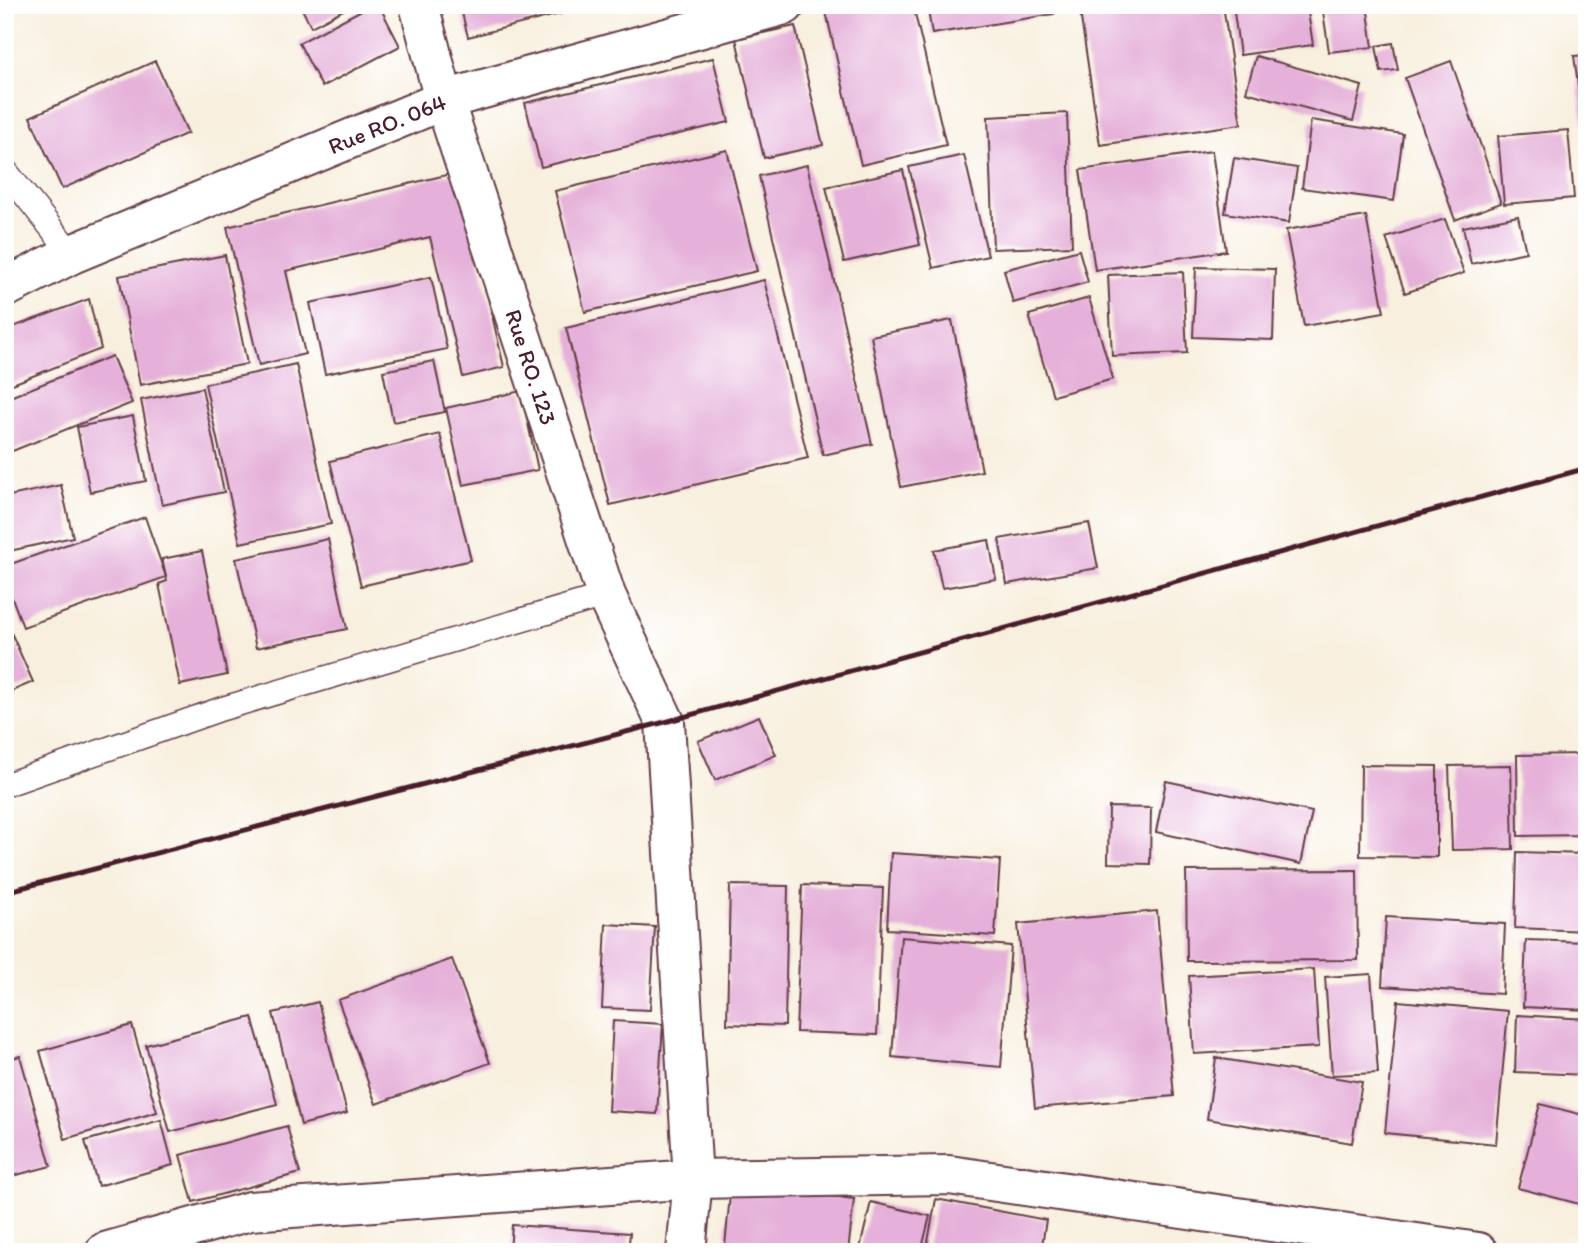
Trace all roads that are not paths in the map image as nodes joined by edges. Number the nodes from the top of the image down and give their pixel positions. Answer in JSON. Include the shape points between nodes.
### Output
{"nodes":[{"id":1,"x":419,"y":5,"type":"edge"},
{"id":2,"x":785,"y":5,"type":"edge"},
{"id":3,"x":444,"y":100,"type":"junction"},
{"id":4,"x":5,"y":170,"type":"edge"},
{"id":5,"x":72,"y":254,"type":"junction"},
{"id":6,"x":5,"y":288,"type":"edge"},
{"id":7,"x":606,"y":595,"type":"junction"},
{"id":8,"x":5,"y":785,"type":"edge"},
{"id":9,"x":693,"y":1179,"type":"junction"},
{"id":10,"x":105,"y":1252,"type":"edge"},
{"id":11,"x":686,"y":1252,"type":"edge"},
{"id":12,"x":1478,"y":1252,"type":"edge"}],
"edges":[{"from":1,"to":3,"type":"street","name":"Rue RO. 123"},
{"from":2,"to":3,"type":"street","name":"Rue RO. 064"},
{"from":3,"to":5,"type":"street","name":"Rue RO. 064"},
{"from":3,"to":7,"type":"street","name":"Rue RO. 123"},
{"from":4,"to":5,"type":"lane"},
{"from":5,"to":6,"type":"street","name":"Rue RO. 064"},
{"from":7,"to":8,"type":"lane","via":[[221,709]]},
{"from":7,"to":9,"type":"street","name":"Rue RO. 123","via":[[665,722]]},
{"from":9,"to":10,"type":"street","via":[[250,1211]]},
{"from":9,"to":11,"type":"street"},
{"from":9,"to":12,"type":"street","via":[[949,1175]]}]}
